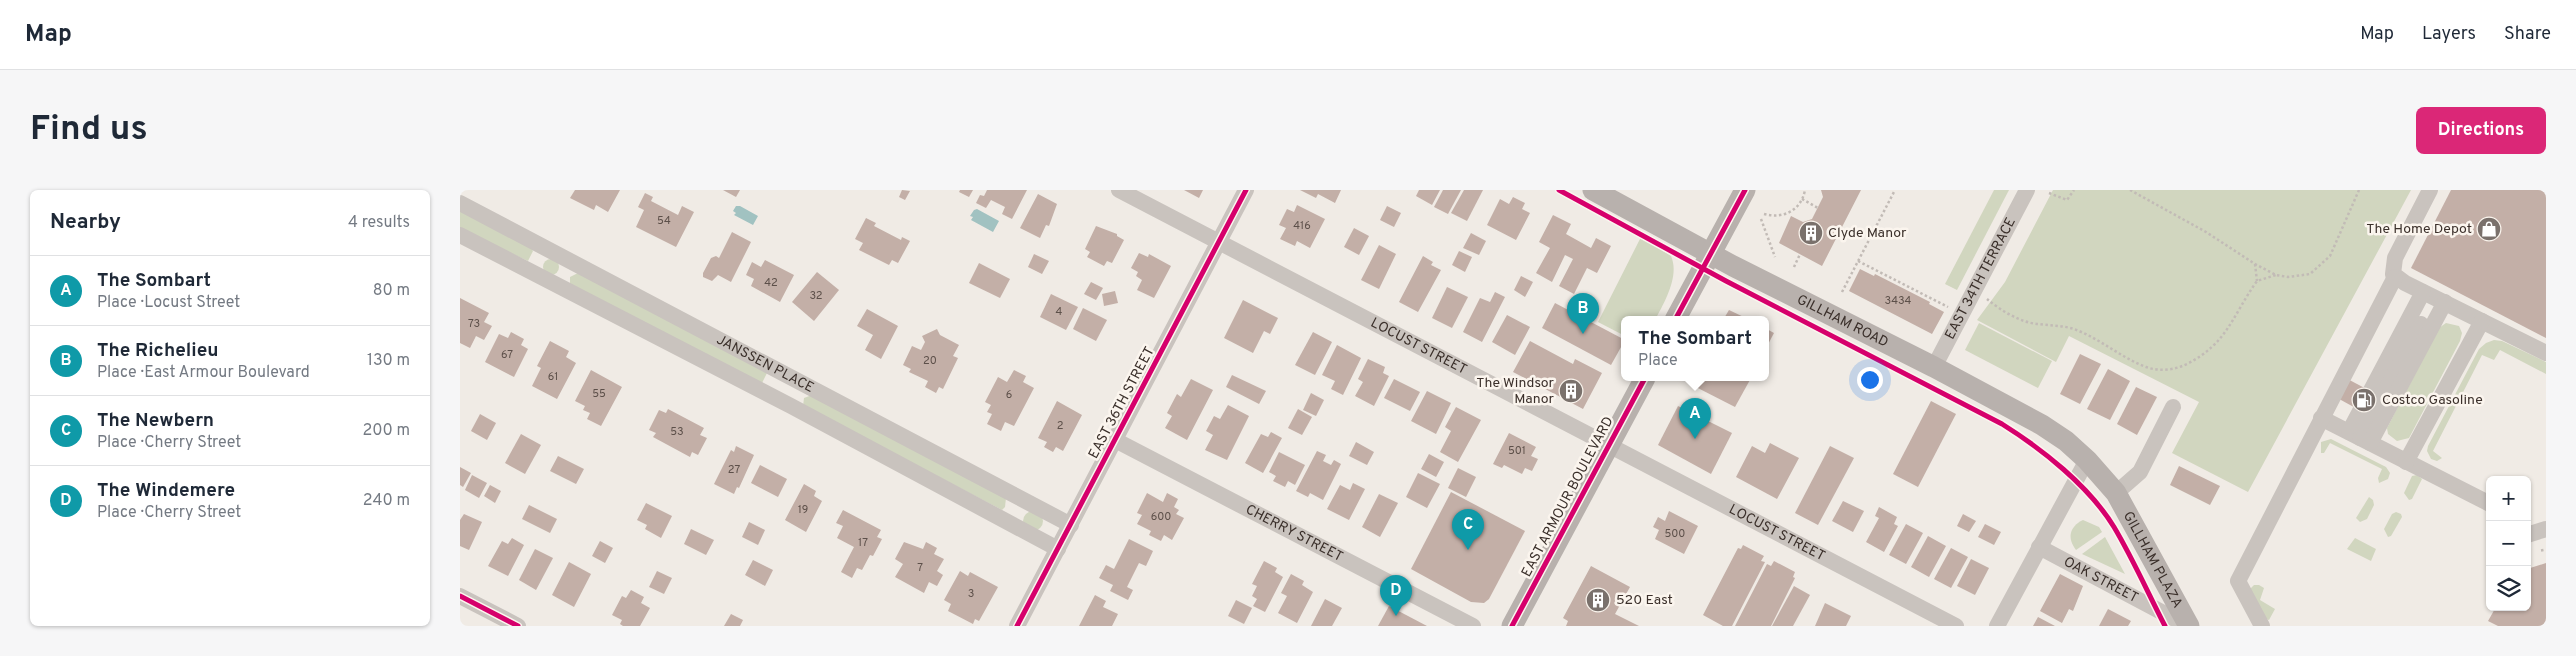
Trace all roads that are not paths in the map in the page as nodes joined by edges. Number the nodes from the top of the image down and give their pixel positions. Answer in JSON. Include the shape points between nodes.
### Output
{"nodes":[{"id":1,"x":1119,"y":190,"type":"edge"},
{"id":2,"x":1246,"y":190,"type":"edge"},
{"id":3,"x":1594,"y":190,"type":"edge"},
{"id":4,"x":1745,"y":190,"type":"edge"},
{"id":5,"x":2027,"y":190,"type":"edge"},
{"id":6,"x":2430,"y":190,"type":"edge"},
{"id":7,"x":460,"y":203,"type":"edge"},
{"id":8,"x":460,"y":235,"type":"edge"},
{"id":9,"x":1218,"y":242,"type":"junction"},
{"id":10,"x":544,"y":247,"type":"junction"},
{"id":11,"x":1711,"y":254,"type":"junction"},
{"id":12,"x":571,"y":262,"type":"junction"},
{"id":13,"x":531,"y":272,"type":"junction"},
{"id":14,"x":558,"y":284,"type":"junction"},
{"id":15,"x":2420,"y":290,"type":"junction"},
{"id":16,"x":1678,"y":316,"type":"edge"},
{"id":17,"x":2482,"y":321,"type":"junction"},
{"id":18,"x":2546,"y":353,"type":"edge"},
{"id":19,"x":1934,"y":367,"type":"junction"},
{"id":20,"x":775,"y":369,"type":"junction"},
{"id":21,"x":1643,"y":381,"type":"edge"},
{"id":22,"x":804,"y":385,"type":"junction"},
{"id":23,"x":762,"y":391,"type":"junction"},
{"id":24,"x":791,"y":406,"type":"junction"},
{"id":25,"x":2173,"y":407,"type":"dead end"},
{"id":26,"x":2346,"y":430,"type":"junction"},
{"id":27,"x":1115,"y":440,"type":"junction"},
{"id":28,"x":1608,"y":446,"type":"junction"},
{"id":29,"x":2087,"y":460,"type":"junction"},
{"id":30,"x":2406,"y":462,"type":"junction"},
{"id":31,"x":2116,"y":493,"type":"junction"},
{"id":32,"x":1021,"y":499,"type":"junction"},
{"id":33,"x":2486,"y":502,"type":"edge"},
{"id":34,"x":1008,"y":522,"type":"junction"},
{"id":35,"x":1071,"y":525,"type":"junction"},
{"id":36,"x":2039,"y":548,"type":"junction"},
{"id":37,"x":1058,"y":549,"type":"junction"},
{"id":38,"x":460,"y":596,"type":"edge"},
{"id":39,"x":518,"y":626,"type":"edge"},
{"id":40,"x":1017,"y":626,"type":"edge"},
{"id":41,"x":1473,"y":626,"type":"edge"},
{"id":42,"x":1512,"y":626,"type":"edge"},
{"id":43,"x":1956,"y":626,"type":"edge"},
{"id":44,"x":1997,"y":626,"type":"edge"},
{"id":45,"x":2189,"y":626,"type":"edge"},
{"id":46,"x":2262,"y":626,"type":"edge"}],
"edges":[{"from":1,"to":9,"type":"street","name":"LOCUST STREET"},
{"from":2,"to":9,"type":"street","name":"EAST 36TH STREET"},
{"from":3,"to":11,"type":"main road","name":"GILLHAM ROAD"},
{"from":4,"to":11,"type":"main road"},
{"from":5,"to":19,"type":"street","name":"EAST 34TH TERRACE"},
{"from":6,"to":15,"type":"street","via":[[2394,258],[2392,270]]},
{"from":7,"to":10,"type":"street","name":"JANSSEN PLACE"},
{"from":8,"to":13,"type":"street","name":"JANSSEN PLACE"},
{"from":9,"to":27,"type":"street","name":"EAST 36TH STREET"},
{"from":9,"to":28,"type":"street","name":"LOCUST STREET"},
{"from":10,"to":12,"type":"street","name":"JANSSEN PLACE"},
{"from":10,"to":13,"type":"street"},
{"from":11,"to":16,"type":"main road"},
{"from":11,"to":19,"type":"main road","name":"GILLHAM ROAD"},
{"from":12,"to":14,"type":"street"},
{"from":12,"to":20,"type":"street","name":"JANSSEN PLACE"},
{"from":13,"to":14,"type":"street","name":"JANSSEN PLACE"},
{"from":14,"to":23,"type":"street","name":"JANSSEN PLACE"},
{"from":15,"to":17,"type":"street"},
{"from":15,"to":26,"type":"street"},
{"from":15,"to":26,"type":"street"},
{"from":15,"to":26,"type":"street"},
{"from":17,"to":18,"type":"street"},
{"from":17,"to":30,"type":"street"},
{"from":19,"to":29,"type":"main road","name":"GILLHAM ROAD","via":[[2042,425]]},
{"from":20,"to":22,"type":"street","name":"JANSSEN PLACE"},
{"from":20,"to":23,"type":"street"},
{"from":21,"to":28,"type":"main road","name":"EAST ARMOUR BOULEVARD"},
{"from":22,"to":24,"type":"street"},
{"from":22,"to":32,"type":"street","name":"JANSSEN PLACE"},
{"from":23,"to":24,"type":"street","name":"JANSSEN PLACE"},
{"from":24,"to":34,"type":"street","name":"JANSSEN PLACE"},
{"from":25,"to":31,"type":"street","via":[[2140,472]]},
{"from":26,"to":30,"type":"street"},
{"from":26,"to":46,"type":"street","via":[[2304,452],[2238,581]]},
{"from":27,"to":35,"type":"street","name":"EAST 36TH STREET"},
{"from":27,"to":41,"type":"street","name":"CHERRY STREET"},
{"from":28,"to":42,"type":"main road","name":"EAST ARMOUR BOULEVARD"},
{"from":28,"to":43,"type":"street","name":"LOCUST STREET"},
{"from":29,"to":31,"type":"main road","name":"GILLHAM ROAD"},
{"from":29,"to":36,"type":"street"},
{"from":30,"to":33,"type":"street"},
{"from":31,"to":45,"type":"main road","name":"GILLHAM PLAZA"},
{"from":32,"to":34,"type":"street"},
{"from":32,"to":35,"type":"street","name":"JANSSEN PLACE"},
{"from":34,"to":37,"type":"street","name":"JANSSEN PLACE"},
{"from":35,"to":37,"type":"street","name":"EAST 36TH STREET"},
{"from":36,"to":44,"type":"street"},
{"from":36,"to":45,"type":"street","name":"OAK STREET"},
{"from":37,"to":40,"type":"street","name":"EAST 36TH STREET"},
{"from":38,"to":39,"type":"street"}]}
